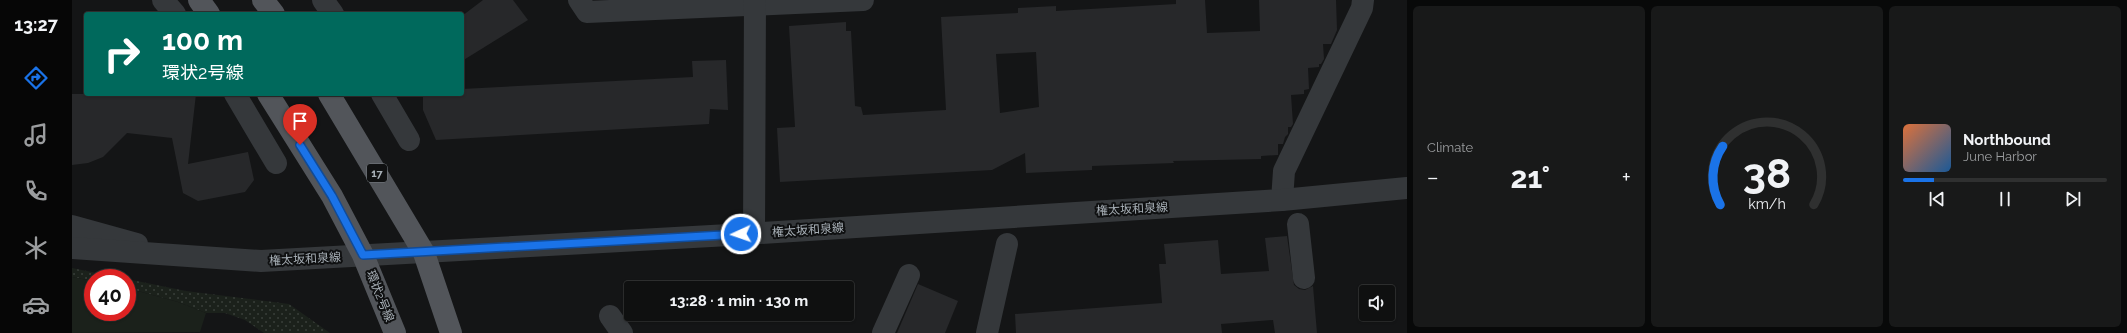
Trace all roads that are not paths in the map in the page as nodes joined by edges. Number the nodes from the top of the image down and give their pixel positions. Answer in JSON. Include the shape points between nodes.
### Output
{"nodes":[{"id":1,"x":163,"y":0,"type":"edge"},
{"id":2,"x":199,"y":0,"type":"edge"},
{"id":3,"x":263,"y":0,"type":"edge"},
{"id":4,"x":323,"y":0,"type":"edge"},
{"id":5,"x":579,"y":0,"type":"edge"},
{"id":6,"x":862,"y":0,"type":"edge"},
{"id":7,"x":1362,"y":0,"type":"edge"},
{"id":8,"x":755,"y":3,"type":"edge"},
{"id":9,"x":618,"y":6,"type":"edge"},
{"id":10,"x":173,"y":12,"type":"edge"},
{"id":11,"x":208,"y":12,"type":"edge"},
{"id":12,"x":272,"y":12,"type":"edge"},
{"id":13,"x":332,"y":12,"type":"edge"},
{"id":14,"x":235,"y":96,"type":"edge"},
{"id":15,"x":269,"y":96,"type":"edge"},
{"id":16,"x":330,"y":96,"type":"edge"},
{"id":17,"x":383,"y":96,"type":"edge"},
{"id":18,"x":409,"y":140,"type":"dead end"},
{"id":19,"x":276,"y":163,"type":"dead end"},
{"id":20,"x":1407,"y":188,"type":"edge"},
{"id":21,"x":1282,"y":200,"type":"junction"},
{"id":22,"x":1298,"y":224,"type":"dead end"},
{"id":23,"x":72,"y":226,"type":"edge"},
{"id":24,"x":754,"y":234,"type":"junction"},
{"id":25,"x":1007,"y":244,"type":"dead end"},
{"id":26,"x":72,"y":248,"type":"edge"},
{"id":27,"x":424,"y":252,"type":"junction"},
{"id":28,"x":363,"y":255,"type":"junction"},
{"id":29,"x":185,"y":258,"type":"junction"},
{"id":30,"x":909,"y":275,"type":"dead end"},
{"id":31,"x":1304,"y":278,"type":"dead end"},
{"id":32,"x":395,"y":333,"type":"edge"},
{"id":33,"x":450,"y":333,"type":"edge"},
{"id":34,"x":882,"y":333,"type":"edge"},
{"id":35,"x":987,"y":333,"type":"edge"}],
"edges":[{"from":1,"to":10,"type":"street"},
{"from":2,"to":11,"type":"main road"},
{"from":3,"to":12,"type":"main road"},
{"from":4,"to":13,"type":"street"},
{"from":5,"to":9,"type":"street","via":[[587,12]]},
{"from":6,"to":8,"type":"street"},
{"from":7,"to":21,"type":"street","via":[[1362,8],[1284,170]]},
{"from":8,"to":9,"type":"street"},
{"from":8,"to":24,"type":"street"},
{"from":14,"to":19,"type":"street"},
{"from":15,"to":28,"type":"main road","name":"環状2号線","via":[[332,196]]},
{"from":16,"to":27,"type":"main road","number":"17"},
{"from":17,"to":18,"type":"street"},
{"from":20,"to":21,"type":"street","name":"権太坂和泉線"},
{"from":21,"to":24,"type":"street","name":"権太坂和泉線"},
{"from":22,"to":31,"type":"street"},
{"from":23,"to":29,"type":"street","name":"権太坂和泉線"},
{"from":24,"to":27,"type":"street","name":"権太坂和泉線"},
{"from":25,"to":35,"type":"street"},
{"from":26,"to":29,"type":"street","name":"権太坂和泉線"},
{"from":27,"to":28,"type":"street","name":"権太坂和泉線"},
{"from":27,"to":33,"type":"main road","number":"17"},
{"from":28,"to":29,"type":"street","name":"権太坂和泉線","via":[[261,261]]},
{"from":28,"to":32,"type":"main road","name":"環状2号線"},
{"from":30,"to":34,"type":"street"}]}
